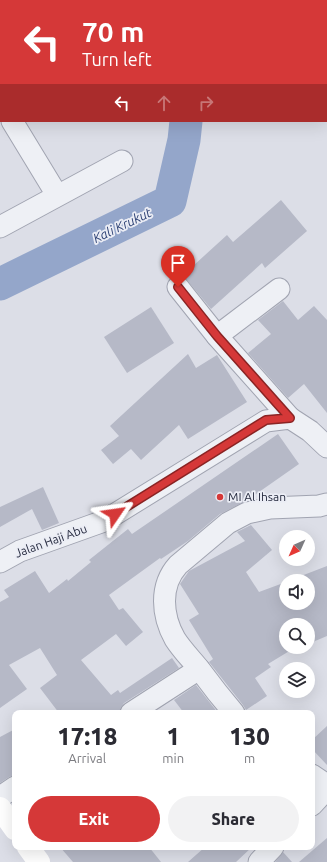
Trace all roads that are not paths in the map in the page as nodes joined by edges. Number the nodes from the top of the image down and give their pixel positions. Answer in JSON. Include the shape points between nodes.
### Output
{"nodes":[{"id":1,"x":13,"y":122,"type":"edge"},
{"id":2,"x":122,"y":161,"type":"dead end"},
{"id":3,"x":57,"y":195,"type":"junction"},
{"id":4,"x":0,"y":227,"type":"edge"},
{"id":5,"x":178,"y":287,"type":"dead end"},
{"id":6,"x":279,"y":289,"type":"dead end"},
{"id":7,"x":217,"y":336,"type":"junction"},
{"id":8,"x":290,"y":418,"type":"junction"},
{"id":9,"x":327,"y":447,"type":"edge"},
{"id":10,"x":327,"y":504,"type":"edge"},
{"id":11,"x":0,"y":562,"type":"edge"},
{"id":12,"x":200,"y":669,"type":"junction"},
{"id":13,"x":136,"y":710,"type":"edge"},
{"id":14,"x":231,"y":710,"type":"edge"},
{"id":15,"x":315,"y":777,"type":"edge"},
{"id":16,"x":327,"y":785,"type":"edge"},
{"id":17,"x":12,"y":789,"type":"edge"},
{"id":18,"x":327,"y":789,"type":"edge"},
{"id":19,"x":0,"y":797,"type":"edge"},
{"id":20,"x":315,"y":802,"type":"edge"},
{"id":21,"x":0,"y":808,"type":"edge"},
{"id":22,"x":12,"y":825,"type":"edge"},
{"id":23,"x":30,"y":850,"type":"edge"},
{"id":24,"x":270,"y":850,"type":"edge"},
{"id":25,"x":39,"y":862,"type":"edge"},
{"id":26,"x":259,"y":862,"type":"edge"}],
"edges":[{"from":1,"to":3,"type":"street"},
{"from":2,"to":3,"type":"street"},
{"from":3,"to":4,"type":"street"},
{"from":5,"to":7,"type":"street"},
{"from":6,"to":7,"type":"street"},
{"from":7,"to":8,"type":"street"},
{"from":8,"to":9,"type":"street","via":[[310,431]]},
{"from":8,"to":11,"type":"street","name":"Jalan Haji Abu","via":[[266,420],[104,521],[20,551]]},
{"from":10,"to":12,"type":"street","via":[[270,508],[246,513],[228,523],[171,572],[164,596],[168,625],[176,640]]},
{"from":12,"to":13,"type":"street"},
{"from":12,"to":14,"type":"street"},
{"from":15,"to":16,"type":"street"},
{"from":17,"to":19,"type":"street"},
{"from":18,"to":20,"type":"street"},
{"from":21,"to":22,"type":"street"},
{"from":23,"to":25,"type":"street"},
{"from":24,"to":26,"type":"street"}]}
